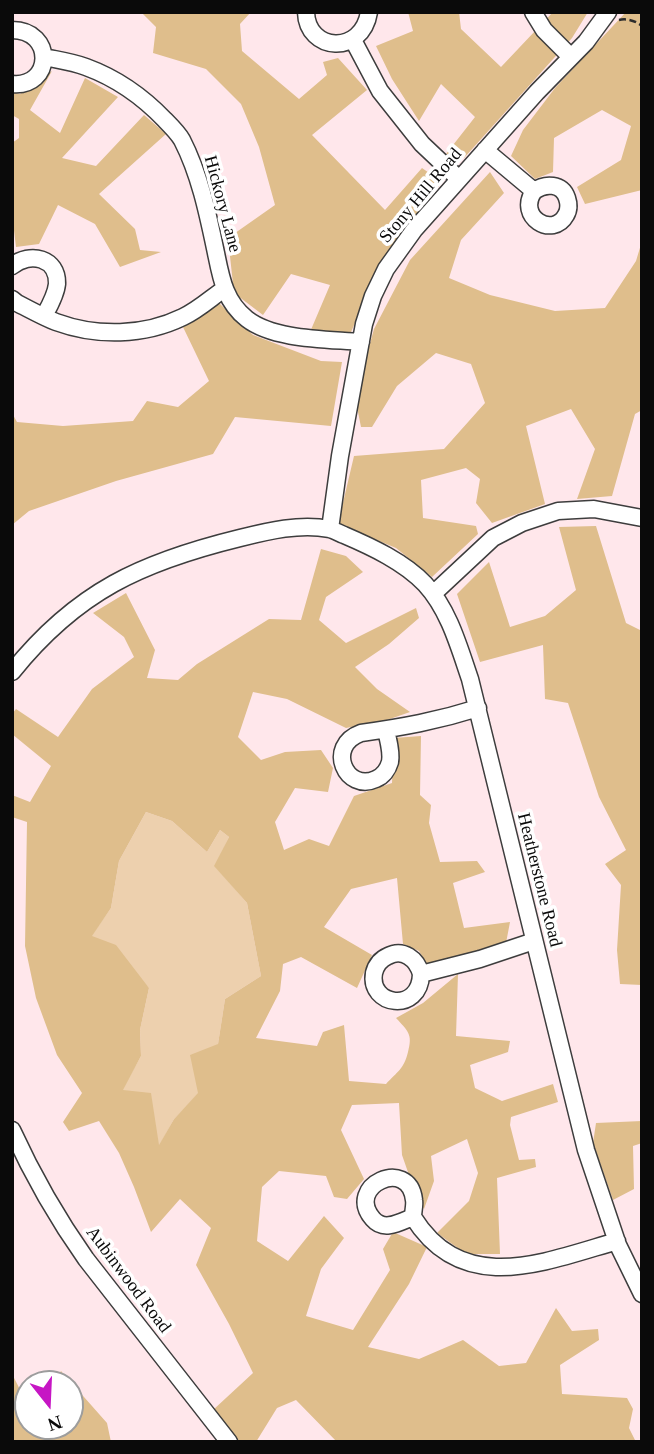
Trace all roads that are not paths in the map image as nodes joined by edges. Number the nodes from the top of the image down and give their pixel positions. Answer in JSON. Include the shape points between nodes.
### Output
{"nodes":[{"id":1,"x":306,"y":12,"type":"edge"},
{"id":2,"x":369,"y":12,"type":"edge"},
{"id":3,"x":533,"y":12,"type":"edge"},
{"id":4,"x":603,"y":19,"type":"edge"},
{"id":5,"x":12,"y":30,"type":"edge"},
{"id":6,"x":353,"y":40,"type":"junction"},
{"id":7,"x":44,"y":57,"type":"junction"},
{"id":8,"x":571,"y":57,"type":"junction"},
{"id":9,"x":12,"y":84,"type":"edge"},
{"id":10,"x":485,"y":150,"type":"junction"},
{"id":11,"x":459,"y":179,"type":"junction"},
{"id":12,"x":534,"y":191,"type":"dead end"},
{"id":13,"x":12,"y":266,"type":"edge"},
{"id":14,"x":224,"y":289,"type":"junction"},
{"id":15,"x":12,"y":299,"type":"edge"},
{"id":16,"x":44,"y":316,"type":"junction"},
{"id":17,"x":361,"y":342,"type":"junction"},
{"id":18,"x":642,"y":518,"type":"edge"},
{"id":19,"x":330,"y":529,"type":"junction"},
{"id":20,"x":433,"y":594,"type":"junction"},
{"id":21,"x":12,"y":672,"type":"edge"},
{"id":22,"x":478,"y":708,"type":"junction"},
{"id":23,"x":386,"y":730,"type":"dead end"},
{"id":24,"x":534,"y":941,"type":"junction"},
{"id":25,"x":421,"y":974,"type":"dead end"},
{"id":26,"x":12,"y":1130,"type":"edge"},
{"id":27,"x":413,"y":1217,"type":"dead end"},
{"id":28,"x":617,"y":1241,"type":"junction"},
{"id":29,"x":642,"y":1294,"type":"edge"},
{"id":30,"x":229,"y":1442,"type":"edge"}],
"edges":[{"from":1,"to":6,"type":"street","via":[[310,27],[324,41]]},
{"from":2,"to":6,"type":"street","via":[[367,23]]},
{"from":3,"to":8,"type":"street"},
{"from":4,"to":8,"type":"street","name":"Stony Hill Road"},
{"from":5,"to":7,"type":"street","via":[[37,39]]},
{"from":6,"to":11,"type":"street","via":[[380,91],[422,144]]},
{"from":7,"to":9,"type":"street","via":[[33,79]]},
{"from":7,"to":14,"type":"street","name":"Hickory Lane","via":[[84,66],[118,81],[180,137],[201,189]]},
{"from":8,"to":10,"type":"street","name":"Stony Hill Road"},
{"from":10,"to":11,"type":"street","name":"Stony Hill Road"},
{"from":10,"to":12,"type":"street"},
{"from":11,"to":17,"type":"street","name":"Stony Hill Road","via":[[386,269],[373,296]]},
{"from":13,"to":16,"type":"street","via":[[28,257],[51,266],[56,289]]},
{"from":14,"to":16,"type":"street","via":[[184,317],[120,333],[92,331]]},
{"from":14,"to":17,"type":"street","name":"Hickory Lane","via":[[248,320],[270,330]]},
{"from":15,"to":16,"type":"street"},
{"from":17,"to":19,"type":"street","name":"Stony Hill Road"},
{"from":18,"to":20,"type":"street","via":[[594,509],[558,511],[522,523],[493,538]]},
{"from":19,"to":20,"type":"street","name":"Heatherstone Road","via":[[410,570]]},
{"from":19,"to":21,"type":"street","via":[[278,530],[206,546],[145,567],[72,610]]},
{"from":20,"to":22,"type":"street","name":"Heatherstone Road","via":[[461,651]]},
{"from":22,"to":23,"type":"street"},
{"from":22,"to":24,"type":"street","name":"Heatherstone Road"},
{"from":24,"to":25,"type":"street"},
{"from":24,"to":28,"type":"street","name":"Heatherstone Road","via":[[586,1150]]},
{"from":26,"to":30,"type":"street","name":"Aubinwood Road","via":[[37,1181],[86,1259]]},
{"from":27,"to":28,"type":"street","via":[[445,1252],[493,1267],[530,1265]]},
{"from":28,"to":29,"type":"street","name":"Heatherstone Road"}]}
